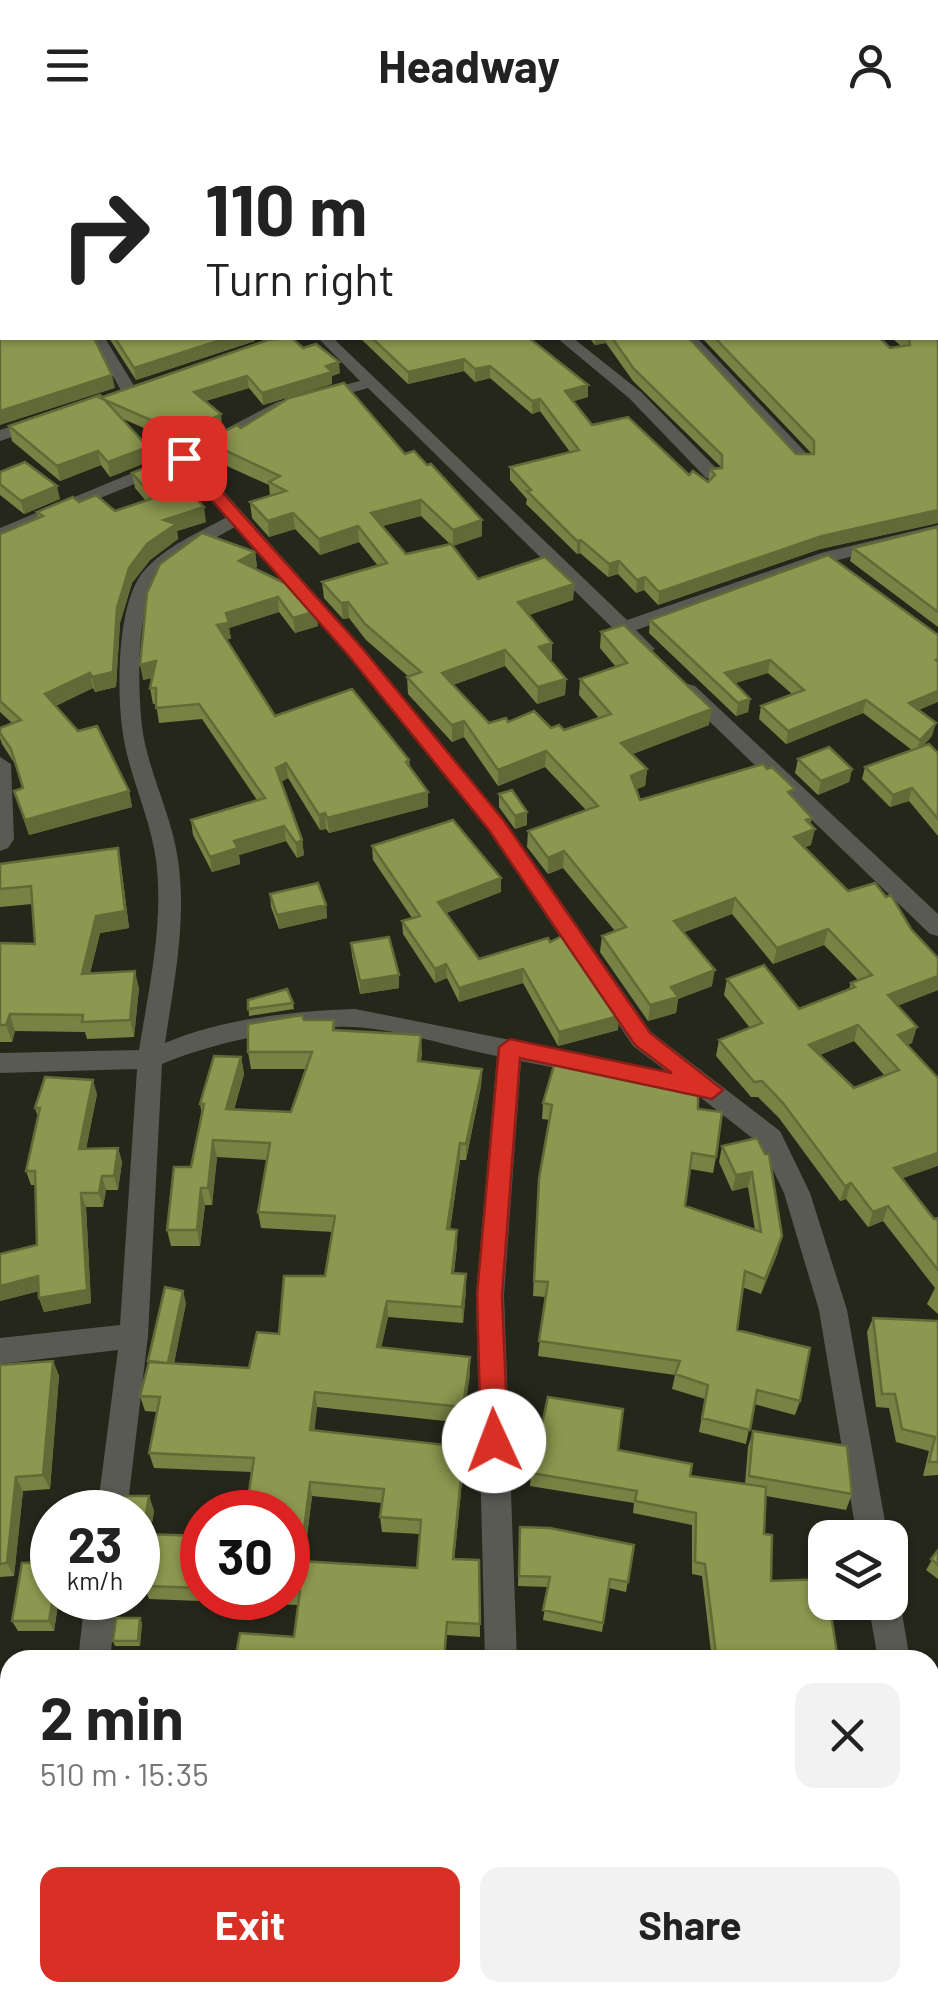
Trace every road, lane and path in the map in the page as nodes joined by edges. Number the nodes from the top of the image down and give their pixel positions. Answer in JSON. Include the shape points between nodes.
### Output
{"nodes":[{"id":1,"x":99,"y":340,"type":"edge"},
{"id":2,"x":327,"y":340,"type":"edge"},
{"id":3,"x":566,"y":340,"type":"edge"},
{"id":4,"x":691,"y":340,"type":"edge"},
{"id":5,"x":374,"y":382,"type":"junction"},
{"id":6,"x":146,"y":384,"type":"edge"},
{"id":7,"x":128,"y":389,"type":"junction"},
{"id":8,"x":110,"y":396,"type":"edge"},
{"id":9,"x":55,"y":416,"type":"edge"},
{"id":10,"x":0,"y":436,"type":"edge"},
{"id":11,"x":184,"y":458,"type":"junction"},
{"id":12,"x":803,"y":460,"type":"edge"},
{"id":13,"x":712,"y":474,"type":"edge"},
{"id":14,"x":235,"y":520,"type":"junction"},
{"id":15,"x":938,"y":530,"type":"edge"},
{"id":16,"x":0,"y":534,"type":"edge"},
{"id":17,"x":623,"y":628,"type":"junction"},
{"id":18,"x":0,"y":764,"type":"edge"},
{"id":19,"x":0,"y":843,"type":"edge"},
{"id":20,"x":938,"y":928,"type":"edge"},
{"id":21,"x":510,"y":1047,"type":"junction"},
{"id":22,"x":150,"y":1059,"type":"junction"},
{"id":23,"x":0,"y":1063,"type":"edge"},
{"id":24,"x":712,"y":1090,"type":"junction"},
{"id":25,"x":134,"y":1336,"type":"junction"},
{"id":26,"x":0,"y":1351,"type":"edge"},
{"id":27,"x":115,"y":1490,"type":"edge"},
{"id":28,"x":869,"y":1520,"type":"edge"},
{"id":29,"x":99,"y":1620,"type":"edge"},
{"id":30,"x":887,"y":1620,"type":"edge"},
{"id":31,"x":95,"y":1650,"type":"edge"},
{"id":32,"x":501,"y":1650,"type":"edge"},
{"id":33,"x":892,"y":1650,"type":"edge"}],
"edges":[{"from":1,"to":7,"type":"street"},
{"from":2,"to":5,"type":"street"},
{"from":3,"to":13,"type":"street","via":[[635,395]]},
{"from":4,"to":12,"type":"street"},
{"from":5,"to":11,"type":"street","via":[[282,406]]},
{"from":5,"to":17,"type":"street"},
{"from":6,"to":7,"type":"street"},
{"from":7,"to":8,"type":"street"},
{"from":9,"to":10,"type":"street"},
{"from":11,"to":14,"type":"street"},
{"from":11,"to":16,"type":"street"},
{"from":14,"to":22,"type":"street","via":[[172,555],[150,576],[132,624],[132,727],[170,894]]},
{"from":14,"to":24,"type":"street","via":[[356,652],[496,826],[642,1039]]},
{"from":15,"to":17,"type":"street"},
{"from":17,"to":20,"type":"street"},
{"from":18,"to":19,"type":"street"},
{"from":21,"to":22,"type":"street","via":[[384,1021],[321,1018],[196,1040]]},
{"from":21,"to":24,"type":"street"},
{"from":21,"to":32,"type":"street","via":[[490,1295]]},
{"from":22,"to":23,"type":"street"},
{"from":22,"to":25,"type":"street"},
{"from":24,"to":28,"type":"street","via":[[771,1138],[797,1192],[833,1310]]},
{"from":25,"to":26,"type":"street"},
{"from":25,"to":27,"type":"street"},
{"from":29,"to":31,"type":"street"},
{"from":30,"to":33,"type":"street"}]}
